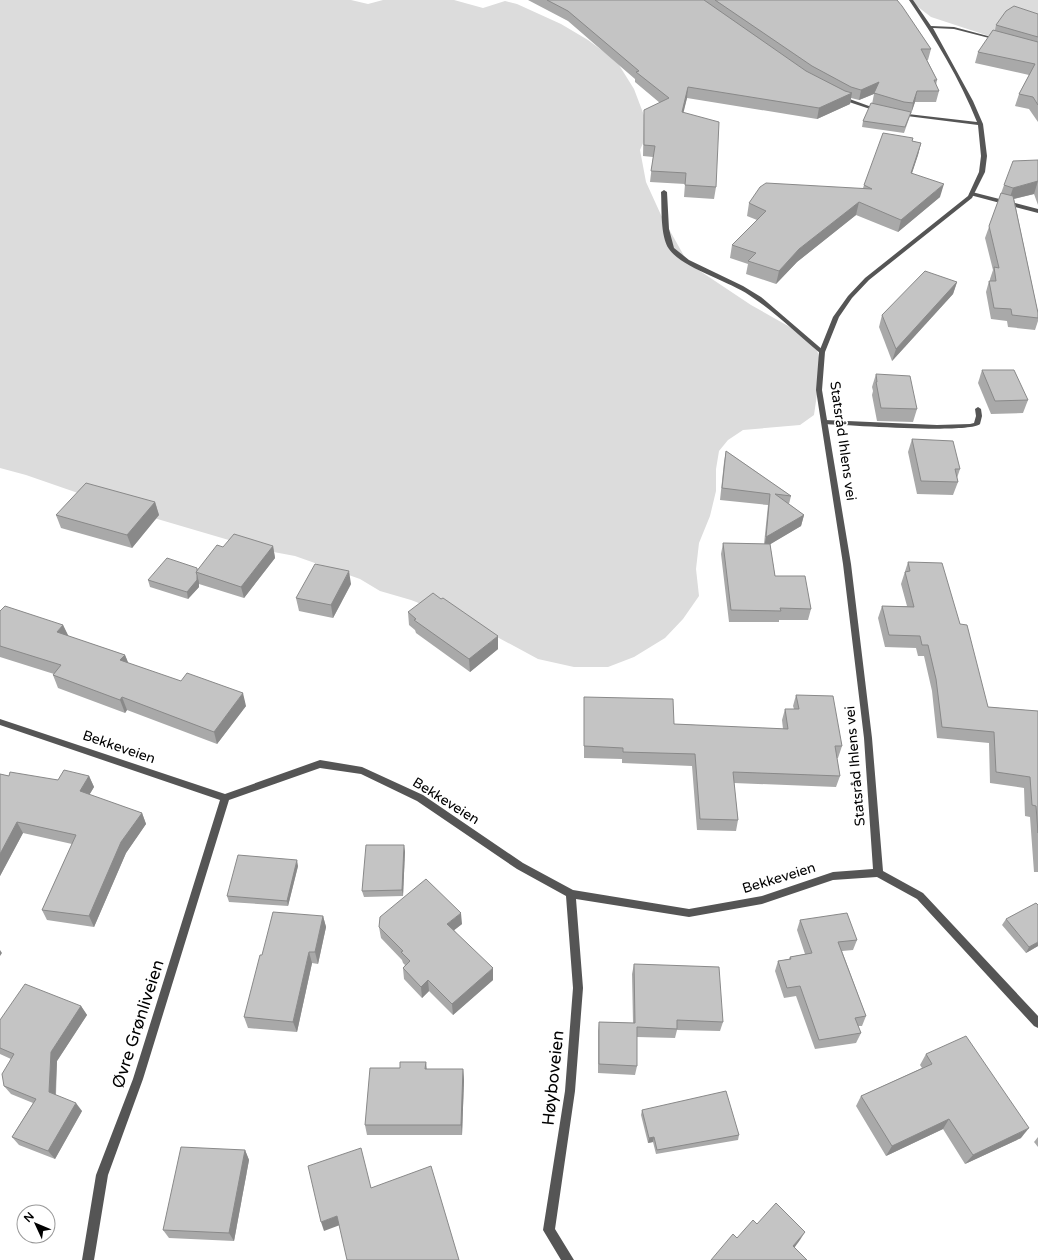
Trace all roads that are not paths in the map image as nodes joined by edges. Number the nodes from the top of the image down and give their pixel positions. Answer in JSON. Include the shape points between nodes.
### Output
{"nodes":[{"id":1,"x":911,"y":0,"type":"edge"},
{"id":2,"x":930,"y":28,"type":"junction"},
{"id":3,"x":1001,"y":41,"type":"edge"},
{"id":4,"x":840,"y":97,"type":"edge"},
{"id":5,"x":886,"y":112,"type":"edge"},
{"id":6,"x":894,"y":113,"type":"edge"},
{"id":7,"x":980,"y":124,"type":"junction"},
{"id":8,"x":664,"y":192,"type":"dead end"},
{"id":9,"x":972,"y":194,"type":"junction"},
{"id":10,"x":1038,"y":211,"type":"edge"},
{"id":11,"x":822,"y":352,"type":"junction"},
{"id":12,"x":978,"y":409,"type":"dead end"},
{"id":13,"x":825,"y":422,"type":"junction"},
{"id":14,"x":0,"y":722,"type":"edge"},
{"id":15,"x":225,"y":798,"type":"junction"},
{"id":16,"x":878,"y":873,"type":"junction"},
{"id":17,"x":571,"y":894,"type":"junction"},
{"id":18,"x":1038,"y":1022,"type":"edge"},
{"id":19,"x":88,"y":1260,"type":"edge"},
{"id":20,"x":568,"y":1260,"type":"edge"}],
"edges":[{"from":1,"to":2,"type":"street","name":"Statsråd Ihlens vei"},
{"from":2,"to":3,"type":"street","via":[[954,28]]},
{"from":2,"to":7,"type":"street","name":"Statsråd Ihlens vei","via":[[971,101]]},
{"from":4,"to":5,"type":"street"},
{"from":6,"to":7,"type":"street"},
{"from":7,"to":9,"type":"street","name":"Statsråd Ihlens vei","via":[[984,156],[982,172]]},
{"from":8,"to":11,"type":"street","via":[[668,241],[672,248],[694,264],[748,292],[767,305]]},
{"from":9,"to":10,"type":"street"},
{"from":9,"to":11,"type":"street","name":"Statsråd Ihlens vei","via":[[867,279],[836,317]]},
{"from":11,"to":13,"type":"street","name":"Statsråd Ihlens vei","via":[[820,390]]},
{"from":12,"to":13,"type":"street","via":[[977,424],[971,426]]},
{"from":13,"to":16,"type":"street","name":"Statsråd Ihlens vei","via":[[847,564],[868,738]]},
{"from":14,"to":15,"type":"street","name":"Bekkeveien"},
{"from":15,"to":17,"type":"street","name":"Bekkeveien","via":[[320,764],[362,771],[420,798],[520,866]]},
{"from":15,"to":19,"type":"street","name":"Øvre Grønliveien","via":[[138,1079],[102,1175]]},
{"from":16,"to":17,"type":"street","name":"Bekkeveien","via":[[833,876],[762,900],[689,913]]},
{"from":16,"to":18,"type":"street","via":[[920,896]]},
{"from":17,"to":20,"type":"street","name":"Høyboveien","via":[[578,988],[570,1091],[549,1230]]}]}
